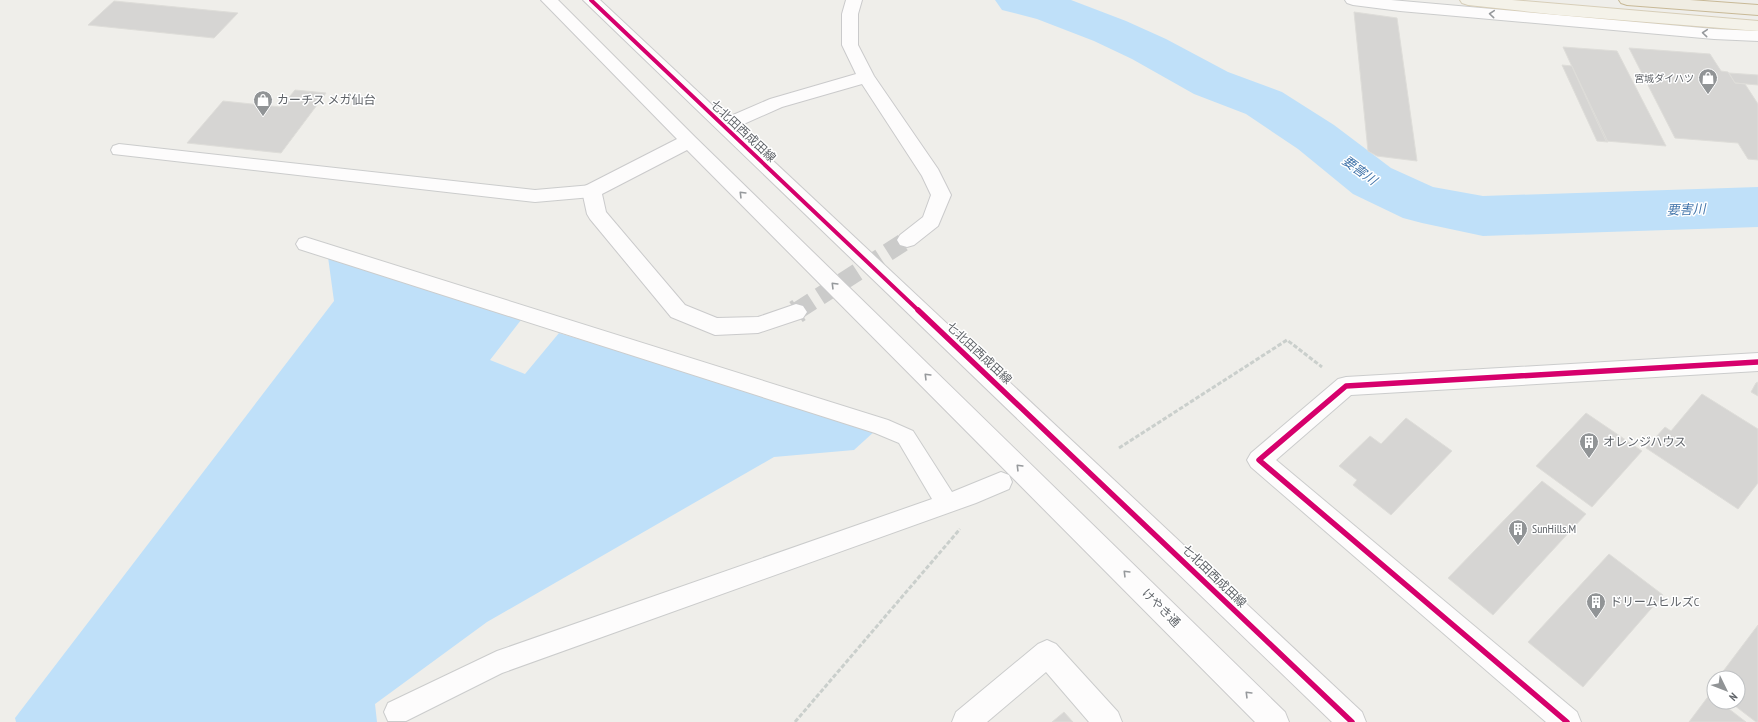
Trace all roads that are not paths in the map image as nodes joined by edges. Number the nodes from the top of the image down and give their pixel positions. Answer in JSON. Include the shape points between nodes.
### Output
{"nodes":[{"id":1,"x":549,"y":0,"type":"edge"},
{"id":2,"x":591,"y":0,"type":"edge"},
{"id":3,"x":1352,"y":0,"type":"edge"},
{"id":4,"x":1468,"y":0,"type":"edge"},
{"id":5,"x":1626,"y":0,"type":"edge"},
{"id":6,"x":852,"y":7,"type":"edge"},
{"id":7,"x":1758,"y":10,"type":"edge"},
{"id":8,"x":1758,"y":26,"type":"edge"},
{"id":9,"x":1758,"y":36,"type":"edge"},
{"id":10,"x":866,"y":77,"type":"junction"},
{"id":11,"x":724,"y":126,"type":"junction"},
{"id":12,"x":688,"y":141,"type":"junction"},
{"id":13,"x":119,"y":150,"type":"dead end"},
{"id":14,"x":592,"y":191,"type":"junction"},
{"id":15,"x":907,"y":240,"type":"tunnel mouth"},
{"id":16,"x":305,"y":244,"type":"dead end"},
{"id":17,"x":796,"y":312,"type":"tunnel mouth"},
{"id":18,"x":1758,"y":362,"type":"edge"},
{"id":19,"x":1001,"y":482,"type":"dead end"},
{"id":20,"x":947,"y":503,"type":"junction"},
{"id":21,"x":397,"y":712,"type":"dead end"},
{"id":22,"x":966,"y":722,"type":"edge"},
{"id":23,"x":1108,"y":722,"type":"edge"},
{"id":24,"x":1276,"y":722,"type":"edge"},
{"id":25,"x":1352,"y":722,"type":"edge"},
{"id":26,"x":1567,"y":722,"type":"edge"}],
"edges":[{"from":1,"to":12,"type":"street","name":"けやき通"},
{"from":2,"to":11,"type":"street","name":"七北田西成田線"},
{"from":9,"to":3,"type":"street","one_way":true},
{"from":4,"to":8,"type":"main road"},
{"from":5,"to":7,"type":"highway"},
{"from":6,"to":10,"type":"street","via":[[850,45]]},
{"from":10,"to":11,"type":"street","via":[[776,102]]},
{"from":10,"to":15,"type":"street","via":[[931,174],[941,195],[932,221]]},
{"from":11,"to":25,"type":"street","name":"七北田西成田線"},
{"from":12,"to":14,"type":"street"},
{"from":24,"to":12,"type":"street","name":"けやき通","one_way":true},
{"from":13,"to":14,"type":"lane","via":[[535,196]]},
{"from":14,"to":17,"type":"street","via":[[598,214],[678,311],[716,327],[758,325]]},
{"from":16,"to":20,"type":"lane","via":[[881,426],[906,437]]},
{"from":18,"to":26,"type":"street","via":[[1346,386],[1259,460]]},
{"from":19,"to":20,"type":"lane"},
{"from":20,"to":21,"type":"lane","via":[[498,663]]},
{"from":22,"to":23,"type":"street","via":[[1047,654]]}]}
